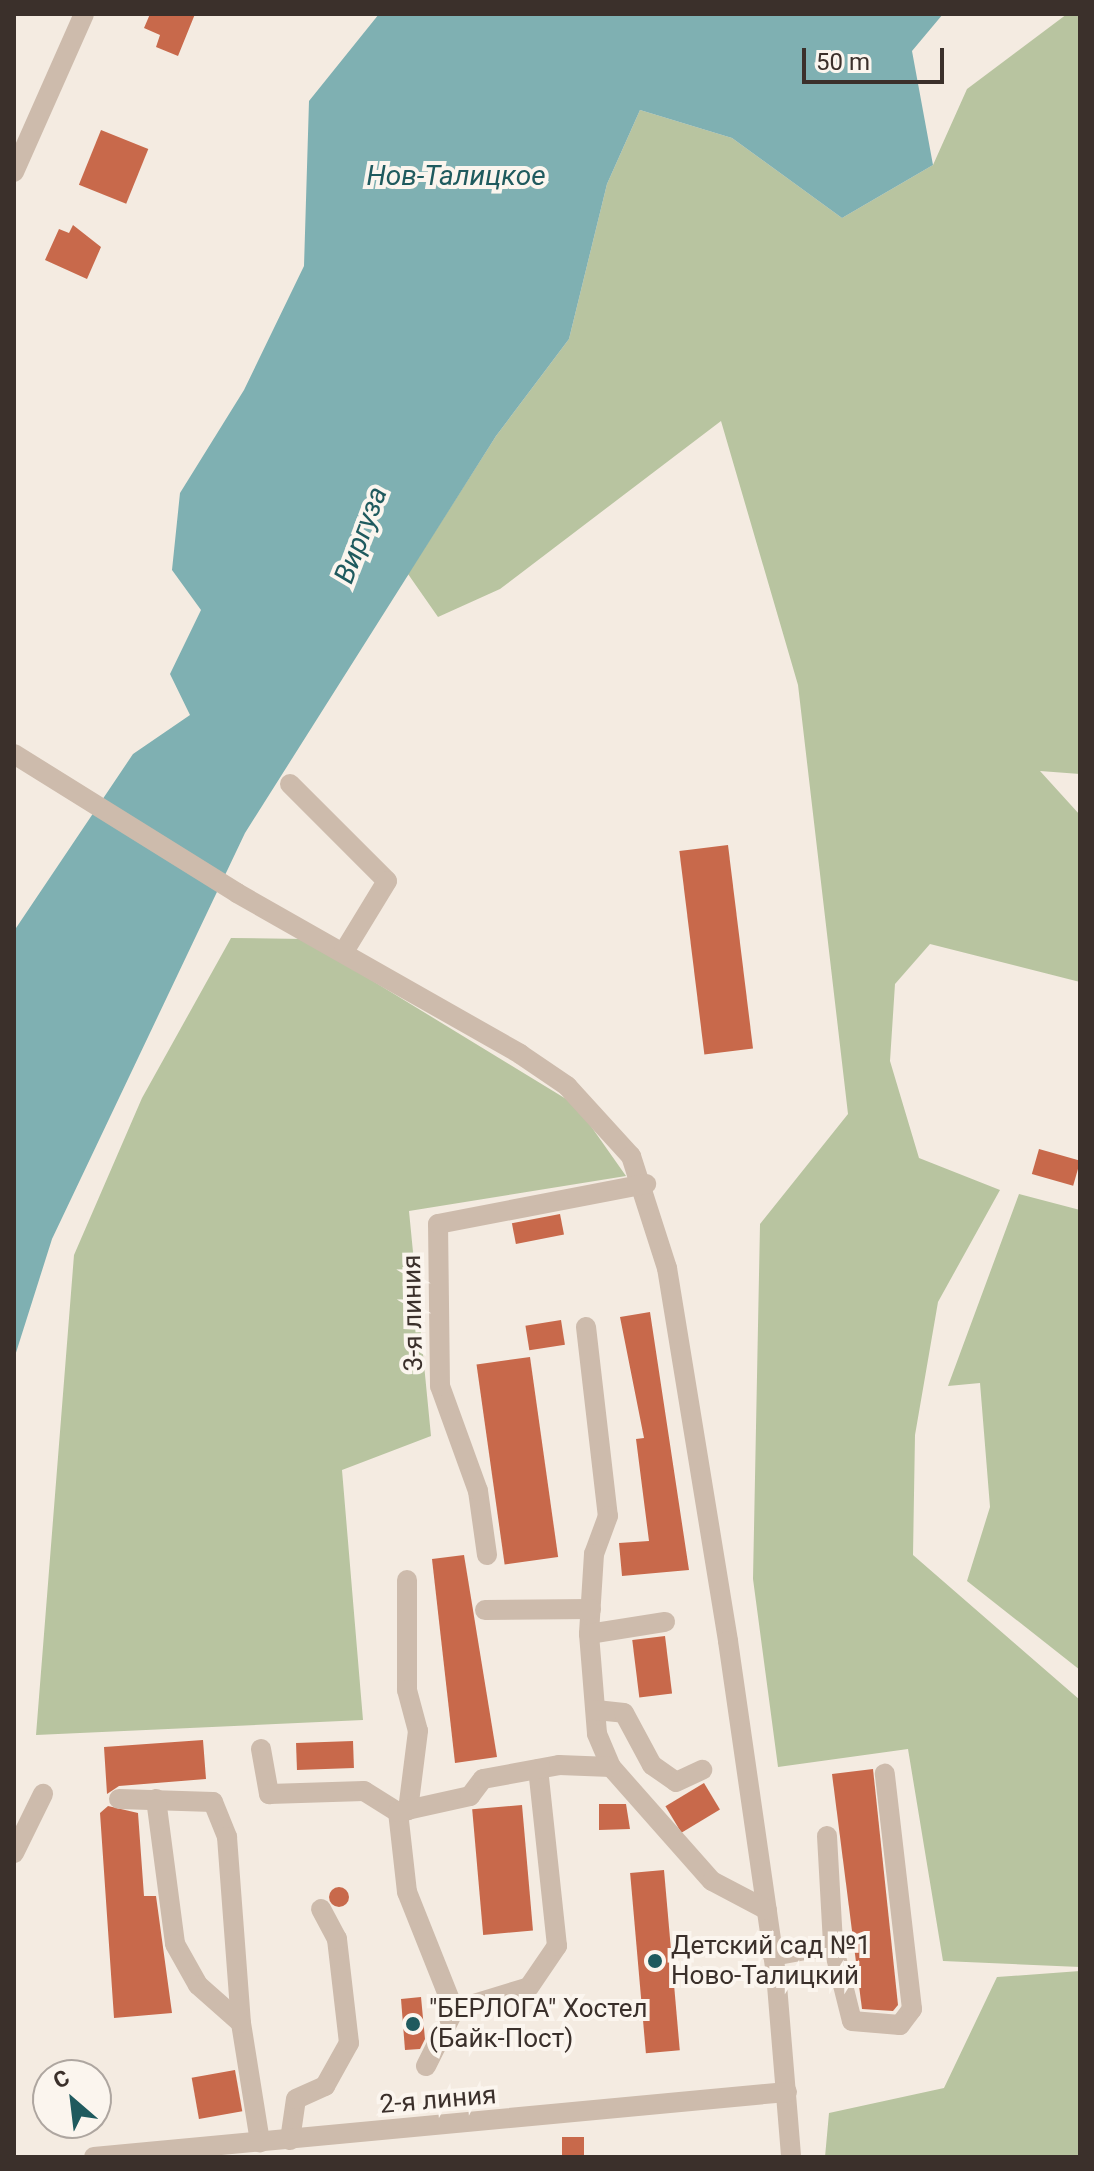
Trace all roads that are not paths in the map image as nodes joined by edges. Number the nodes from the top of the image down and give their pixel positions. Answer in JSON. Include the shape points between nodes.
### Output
{"nodes":[{"id":1,"x":84,"y":14,"type":"edge"},
{"id":2,"x":14,"y":172,"type":"edge"},
{"id":3,"x":14,"y":754,"type":"edge"},
{"id":4,"x":290,"y":784,"type":"dead end"},
{"id":5,"x":343,"y":953,"type":"junction"},
{"id":6,"x":646,"y":1184,"type":"junction"},
{"id":7,"x":586,"y":1327,"type":"dead end"},
{"id":8,"x":487,"y":1555,"type":"dead end"},
{"id":9,"x":407,"y":1580,"type":"dead end"},
{"id":10,"x":591,"y":1609,"type":"junction"},
{"id":11,"x":485,"y":1610,"type":"dead end"},
{"id":12,"x":665,"y":1622,"type":"dead end"},
{"id":13,"x":589,"y":1634,"type":"junction"},
{"id":14,"x":596,"y":1710,"type":"junction"},
{"id":15,"x":261,"y":1749,"type":"dead end"},
{"id":16,"x":611,"y":1767,"type":"junction"},
{"id":17,"x":538,"y":1769,"type":"junction"},
{"id":18,"x":702,"y":1770,"type":"dead end"},
{"id":19,"x":885,"y":1774,"type":"dead end"},
{"id":20,"x":43,"y":1794,"type":"dead end"},
{"id":21,"x":119,"y":1799,"type":"dead end"},
{"id":22,"x":156,"y":1799,"type":"junction"},
{"id":23,"x":403,"y":1811,"type":"junction"},
{"id":24,"x":827,"y":1836,"type":"dead end"},
{"id":25,"x":14,"y":1853,"type":"edge"},
{"id":26,"x":321,"y":1909,"type":"dead end"},
{"id":27,"x":767,"y":1910,"type":"junction"},
{"id":28,"x":833,"y":1945,"type":"junction"},
{"id":29,"x":773,"y":1956,"type":"junction"},
{"id":30,"x":454,"y":2010,"type":"junction"},
{"id":31,"x":241,"y":2023,"type":"junction"},
{"id":32,"x":426,"y":2066,"type":"dead end"},
{"id":33,"x":787,"y":2092,"type":"junction"},
{"id":34,"x":290,"y":2140,"type":"junction"},
{"id":35,"x":260,"y":2142,"type":"junction"},
{"id":36,"x":94,"y":2157,"type":"edge"},
{"id":37,"x":791,"y":2157,"type":"edge"}],
"edges":[{"from":1,"to":2,"type":"street"},
{"from":3,"to":5,"type":"street"},
{"from":4,"to":5,"type":"street","via":[[387,881]]},
{"from":5,"to":6,"type":"street","via":[[567,1086],[606,1124]]},
{"from":6,"to":8,"type":"street","name":"3-я линия","via":[[438,1224],[440,1386],[478,1491]]},
{"from":6,"to":27,"type":"street","via":[[670,1283]]},
{"from":7,"to":10,"type":"street","via":[[608,1516],[594,1554]]},
{"from":9,"to":23,"type":"street","via":[[407,1690],[418,1731]]},
{"from":10,"to":11,"type":"street"},
{"from":10,"to":13,"type":"street"},
{"from":12,"to":13,"type":"street"},
{"from":13,"to":14,"type":"street"},
{"from":14,"to":16,"type":"street"},
{"from":14,"to":18,"type":"street","via":[[624,1713],[652,1765],[676,1782]]},
{"from":15,"to":23,"type":"street","via":[[269,1794],[364,1791]]},
{"from":16,"to":17,"type":"street"},
{"from":16,"to":27,"type":"street","via":[[712,1881]]},
{"from":17,"to":23,"type":"street","via":[[483,1779],[470,1796]]},
{"from":17,"to":30,"type":"street","via":[[557,1946],[529,1987]]},
{"from":19,"to":28,"type":"street","via":[[912,2009],[900,2025],[852,2021]]},
{"from":20,"to":25,"type":"street"},
{"from":21,"to":22,"type":"street"},
{"from":22,"to":31,"type":"street","via":[[175,1944],[198,1985]]},
{"from":22,"to":31,"type":"street","via":[[213,1802],[227,1837]]},
{"from":23,"to":30,"type":"street","via":[[407,1892]]},
{"from":24,"to":28,"type":"street"},
{"from":26,"to":34,"type":"street","via":[[337,1939],[349,2043],[325,2086],[296,2099]]},
{"from":27,"to":29,"type":"street"},
{"from":28,"to":29,"type":"street"},
{"from":29,"to":33,"type":"street"},
{"from":30,"to":32,"type":"street"},
{"from":31,"to":35,"type":"street"},
{"from":33,"to":34,"type":"street","name":"2-я линия"},
{"from":33,"to":37,"type":"street"},
{"from":34,"to":35,"type":"street","name":"2-я линия"},
{"from":35,"to":36,"type":"street","name":"2-я линия"}]}
